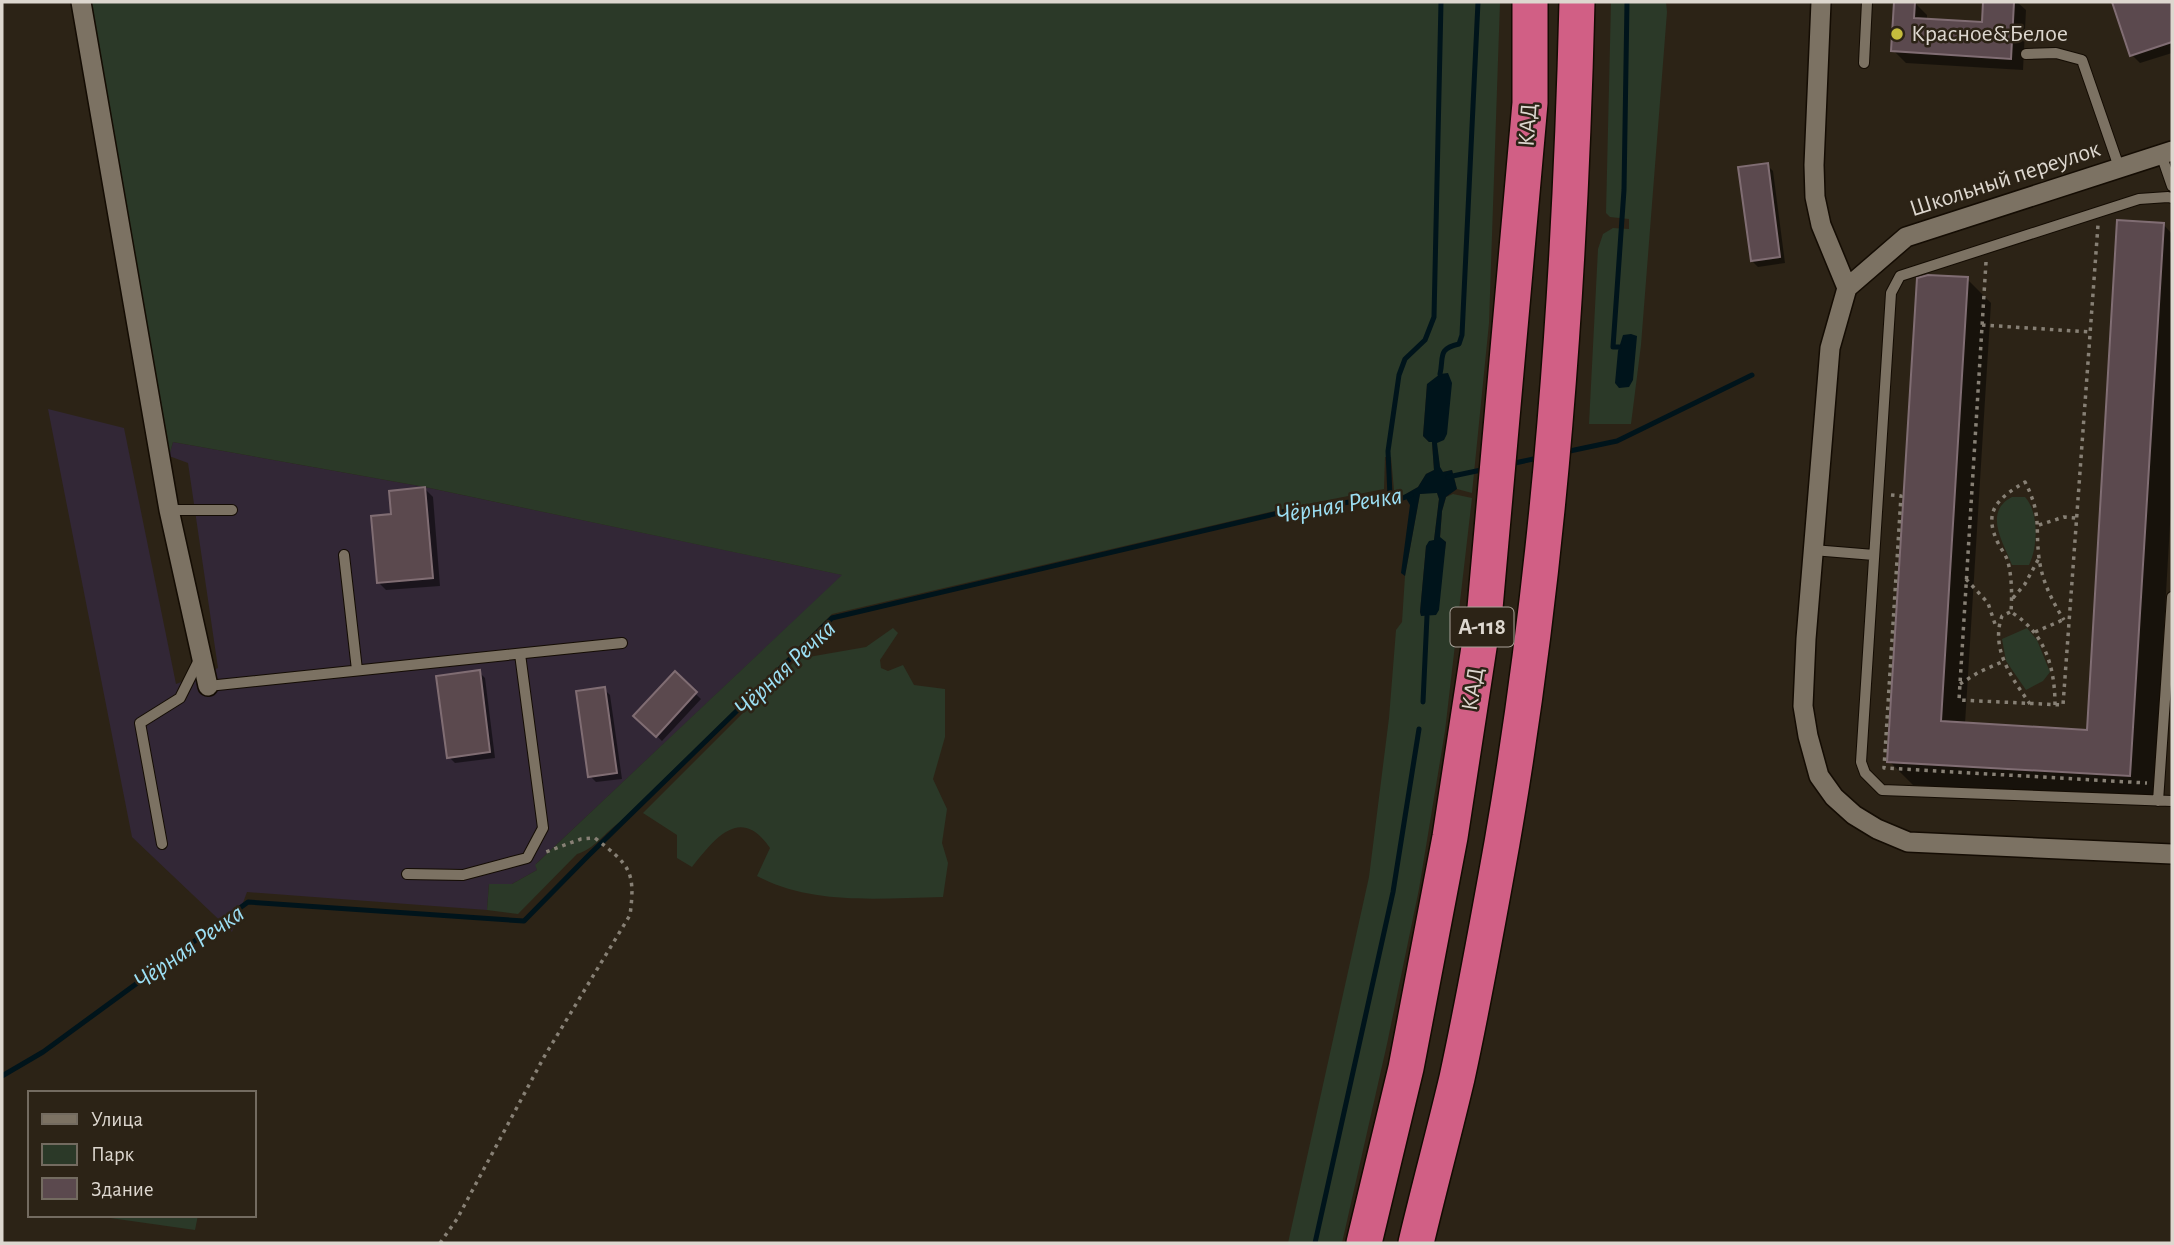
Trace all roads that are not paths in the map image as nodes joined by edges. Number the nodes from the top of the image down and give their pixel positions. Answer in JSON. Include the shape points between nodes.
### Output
{"nodes":[{"id":1,"x":81,"y":2,"type":"edge"},
{"id":2,"x":1530,"y":2,"type":"edge"},
{"id":3,"x":1577,"y":2,"type":"edge"},
{"id":4,"x":1821,"y":2,"type":"edge"},
{"id":5,"x":1867,"y":2,"type":"edge"},
{"id":6,"x":2026,"y":54,"type":"dead end"},
{"id":7,"x":1864,"y":63,"type":"dead end"},
{"id":8,"x":2167,"y":152,"type":"edge"},
{"id":9,"x":2119,"y":167,"type":"junction"},
{"id":10,"x":2172,"y":186,"type":"edge"},
{"id":11,"x":2172,"y":198,"type":"edge"},
{"id":12,"x":1847,"y":288,"type":"junction"},
{"id":13,"x":169,"y":510,"type":"junction"},
{"id":14,"x":232,"y":510,"type":"dead end"},
{"id":15,"x":1813,"y":550,"type":"junction"},
{"id":16,"x":344,"y":555,"type":"dead end"},
{"id":17,"x":1874,"y":555,"type":"junction"},
{"id":18,"x":2172,"y":597,"type":"edge"},
{"id":19,"x":622,"y":643,"type":"dead end"},
{"id":20,"x":520,"y":654,"type":"junction"},
{"id":21,"x":202,"y":655,"type":"junction"},
{"id":22,"x":357,"y":670,"type":"junction"},
{"id":23,"x":208,"y":685,"type":"joint"},
{"id":24,"x":2158,"y":801,"type":"junction"},
{"id":25,"x":2172,"y":801,"type":"edge"},
{"id":26,"x":162,"y":845,"type":"dead end"},
{"id":27,"x":2172,"y":854,"type":"edge"},
{"id":28,"x":407,"y":874,"type":"dead end"},
{"id":29,"x":1364,"y":1243,"type":"edge"},
{"id":30,"x":1416,"y":1243,"type":"edge"}],
"edges":[{"from":1,"to":13,"type":"street"},
{"from":2,"to":29,"type":"highway","name":"КАД","number":"А-118","via":[[1530,103],[1485,608],[1445,864],[1406,1068]]},
{"from":3,"to":30,"type":"highway","name":"КАД","number":"А-118","via":[[1558,391],[1535,615],[1502,841],[1457,1076]]},
{"from":4,"to":12,"type":"street","via":[[1815,197],[1821,225]]},
{"from":5,"to":7,"type":"lane"},
{"from":6,"to":9,"type":"lane","via":[[2056,53],[2082,60]]},
{"from":8,"to":9,"type":"street","name":"Школьный переулок"},
{"from":8,"to":10,"type":"lane"},
{"from":9,"to":12,"type":"street","name":"Школьный переулок","via":[[1906,237]]},
{"from":11,"to":17,"type":"lane","via":[[2139,200],[1900,276],[1891,293]]},
{"from":12,"to":15,"type":"street","via":[[1830,348]]},
{"from":13,"to":14,"type":"lane"},
{"from":13,"to":21,"type":"street"},
{"from":15,"to":17,"type":"lane"},
{"from":15,"to":27,"type":"street","via":[[1804,692],[1808,736],[1819,776],[1854,815],[1908,842]]},
{"from":16,"to":22,"type":"lane"},
{"from":17,"to":24,"type":"lane","via":[[1861,762],[1872,782],[1882,790]]},
{"from":18,"to":24,"type":"lane"},
{"from":19,"to":20,"type":"lane"},
{"from":20,"to":22,"type":"lane"},
{"from":20,"to":28,"type":"lane","via":[[543,828],[527,858],[463,875]]},
{"from":21,"to":23,"type":"street"},
{"from":21,"to":26,"type":"lane","via":[[180,698],[140,723]]},
{"from":22,"to":23,"type":"lane"},
{"from":24,"to":25,"type":"lane"}]}
